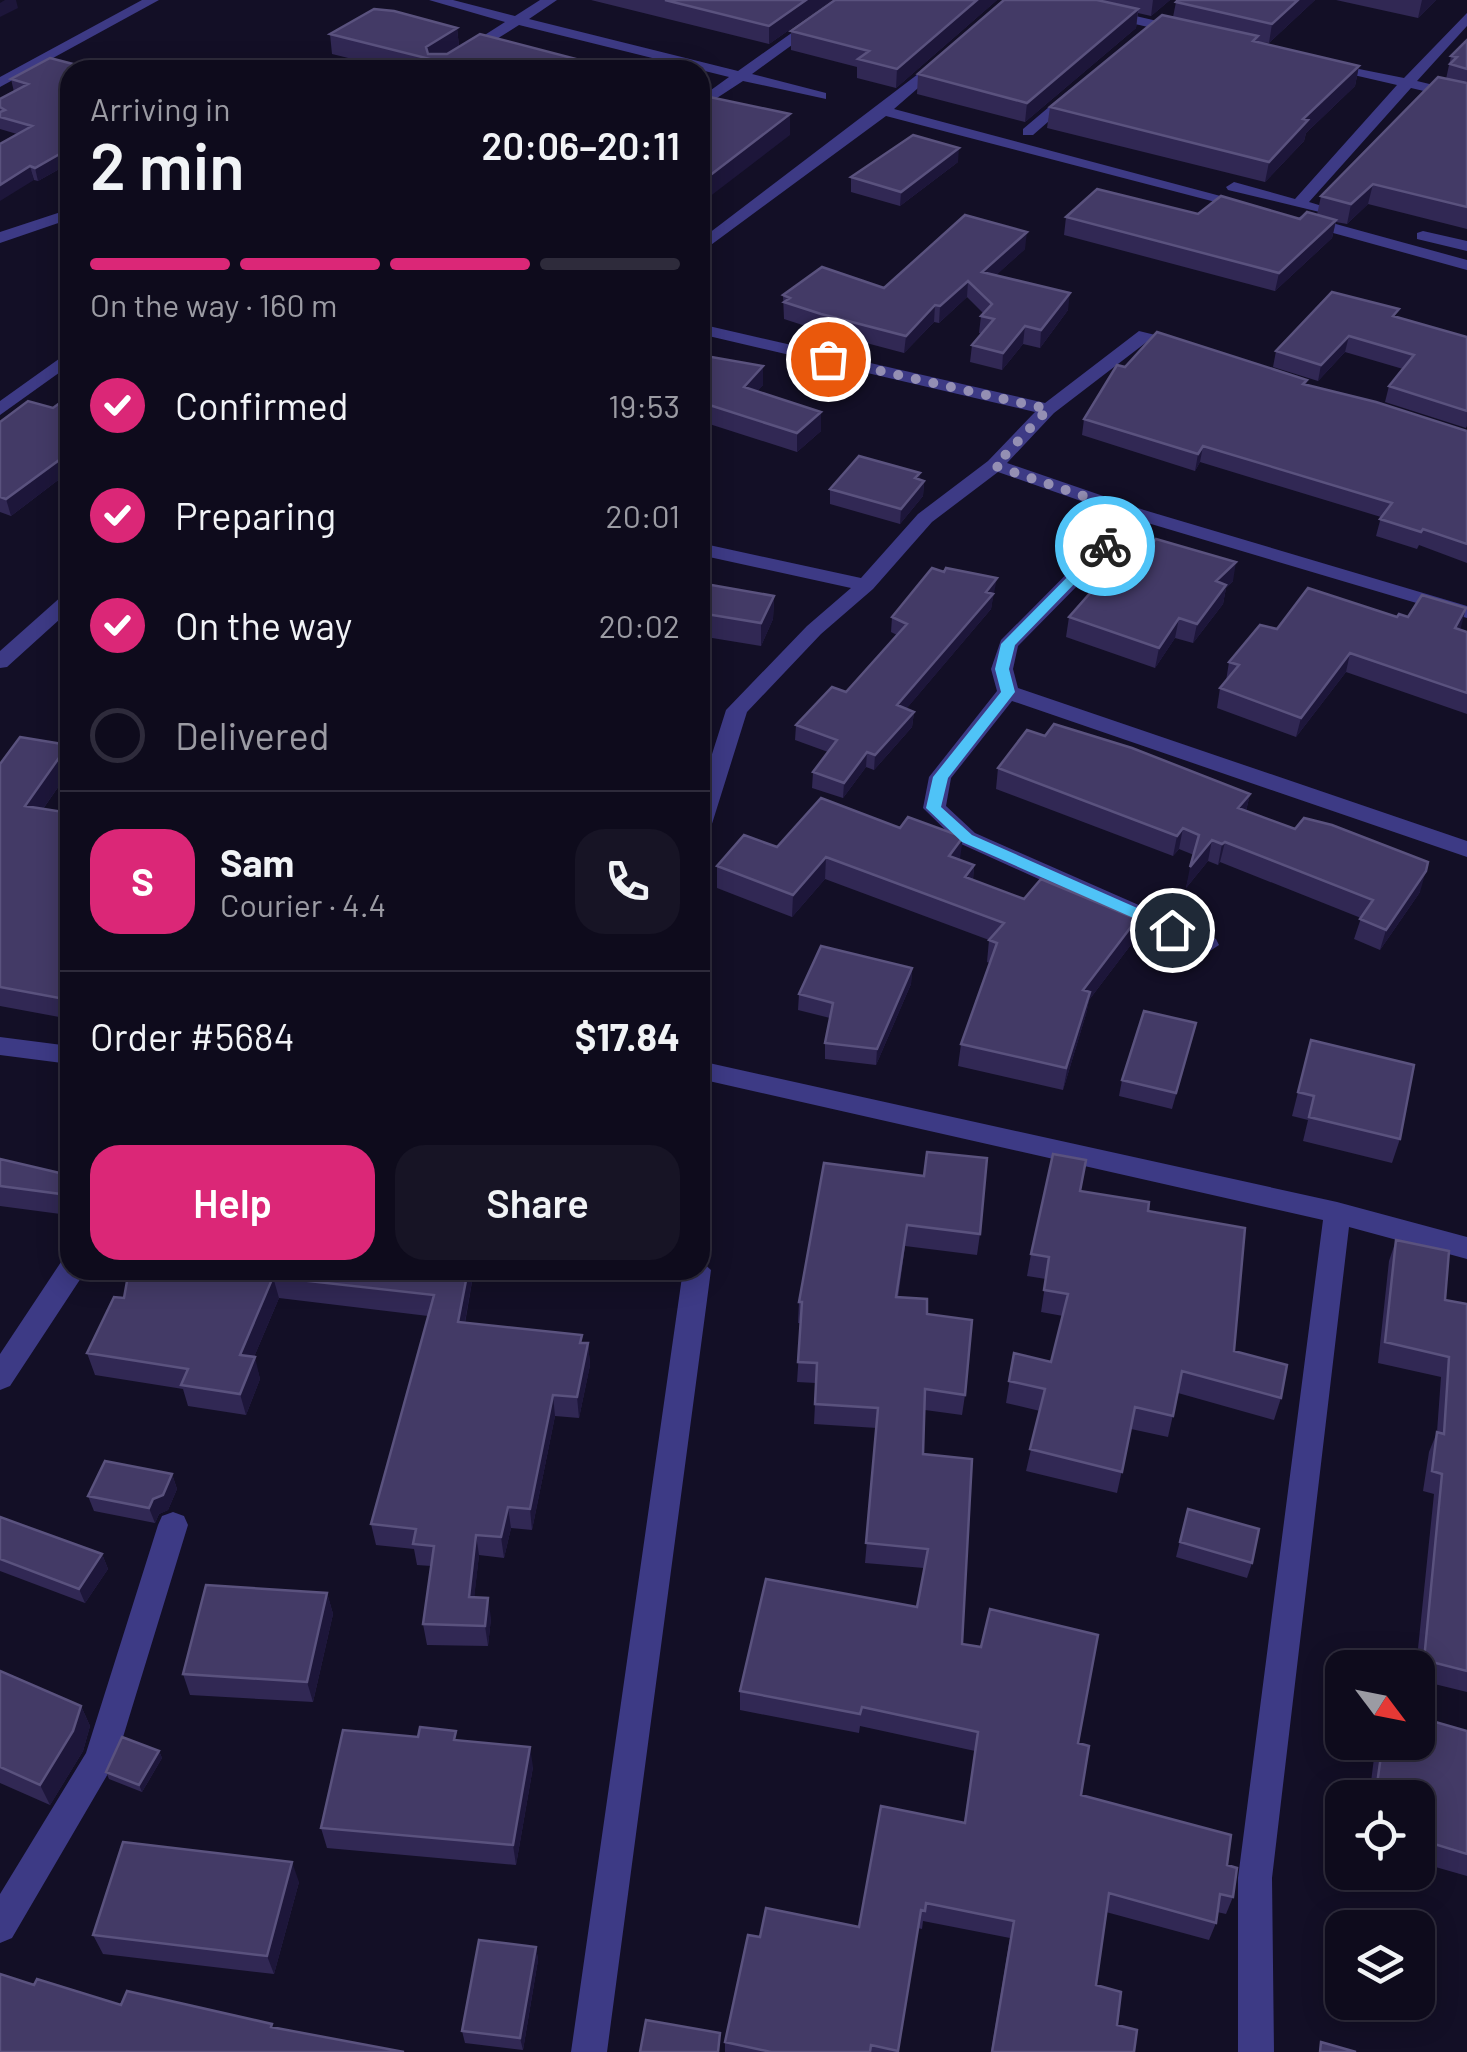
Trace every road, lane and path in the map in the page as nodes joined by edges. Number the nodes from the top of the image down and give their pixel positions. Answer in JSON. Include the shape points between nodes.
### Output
{"nodes":[{"id":1,"x":152,"y":0,"type":"edge"},
{"id":2,"x":436,"y":0,"type":"edge"},
{"id":3,"x":550,"y":0,"type":"edge"},
{"id":4,"x":847,"y":0,"type":"edge"},
{"id":5,"x":1080,"y":8,"type":"edge"},
{"id":6,"x":1170,"y":12,"type":"edge"},
{"id":7,"x":1467,"y":17,"type":"edge"},
{"id":8,"x":516,"y":21,"type":"junction"},
{"id":9,"x":1155,"y":25,"type":"junction"},
{"id":10,"x":1194,"y":34,"type":"edge"},
{"id":11,"x":1141,"y":37,"type":"edge"},
{"id":12,"x":954,"y":49,"type":"edge"},
{"id":13,"x":453,"y":60,"type":"edge"},
{"id":14,"x":676,"y":60,"type":"edge"},
{"id":15,"x":1309,"y":61,"type":"edge"},
{"id":16,"x":710,"y":68,"type":"edge"},
{"id":17,"x":741,"y":76,"type":"junction"},
{"id":18,"x":0,"y":83,"type":"edge"},
{"id":19,"x":1405,"y":83,"type":"junction"},
{"id":20,"x":1084,"y":84,"type":"edge"},
{"id":21,"x":821,"y":96,"type":"dead end"},
{"id":22,"x":1467,"y":97,"type":"edge"},
{"id":23,"x":710,"y":98,"type":"edge"},
{"id":24,"x":929,"y":105,"type":"edge"},
{"id":25,"x":882,"y":111,"type":"junction"},
{"id":26,"x":1028,"y":132,"type":"junction"},
{"id":27,"x":1298,"y":205,"type":"junction"},
{"id":28,"x":60,"y":216,"type":"edge"},
{"id":29,"x":0,"y":238,"type":"edge"},
{"id":30,"x":710,"y":240,"type":"edge"},
{"id":31,"x":1467,"y":246,"type":"edge"},
{"id":32,"x":1467,"y":265,"type":"edge"},
{"id":33,"x":710,"y":331,"type":"edge"},
{"id":34,"x":1210,"y":355,"type":"edge"},
{"id":35,"x":60,"y":364,"type":"edge"},
{"id":36,"x":1048,"y":409,"type":"junction"},
{"id":37,"x":0,"y":410,"type":"edge"},
{"id":38,"x":995,"y":466,"type":"junction"},
{"id":39,"x":1137,"y":514,"type":"junction"},
{"id":40,"x":710,"y":551,"type":"edge"},
{"id":41,"x":866,"y":585,"type":"junction"},
{"id":42,"x":60,"y":607,"type":"edge"},
{"id":43,"x":1467,"y":612,"type":"edge"},
{"id":44,"x":0,"y":662,"type":"edge"},
{"id":45,"x":1008,"y":692,"type":"junction"},
{"id":46,"x":710,"y":794,"type":"edge"},
{"id":47,"x":1467,"y":849,"type":"edge"},
{"id":48,"x":1207,"y":945,"type":"dead end"},
{"id":49,"x":0,"y":1046,"type":"edge"},
{"id":50,"x":60,"y":1054,"type":"edge"},
{"id":51,"x":710,"y":1072,"type":"edge"},
{"id":52,"x":1337,"y":1214,"type":"junction"},
{"id":53,"x":1467,"y":1248,"type":"edge"},
{"id":54,"x":64,"y":1280,"type":"edge"},
{"id":55,"x":696,"y":1280,"type":"edge"},
{"id":56,"x":0,"y":1378,"type":"edge"},
{"id":57,"x":172,"y":1524,"type":"dead end"},
{"id":58,"x":0,"y":1926,"type":"edge"},
{"id":59,"x":589,"y":2052,"type":"edge"},
{"id":60,"x":1256,"y":2052,"type":"edge"}],
"edges":[{"from":1,"to":18,"type":"street"},
{"from":2,"to":8,"type":"street"},
{"from":3,"to":8,"type":"street"},
{"from":4,"to":17,"type":"street"},
{"from":5,"to":9,"type":"street"},
{"from":6,"to":9,"type":"street"},
{"from":7,"to":19,"type":"street"},
{"from":8,"to":13,"type":"street"},
{"from":8,"to":14,"type":"street"},
{"from":9,"to":10,"type":"street"},
{"from":9,"to":11,"type":"street"},
{"from":12,"to":25,"type":"street"},
{"from":15,"to":19,"type":"street"},
{"from":16,"to":17,"type":"street"},
{"from":17,"to":21,"type":"street"},
{"from":17,"to":23,"type":"street"},
{"from":19,"to":22,"type":"street"},
{"from":19,"to":27,"type":"street"},
{"from":20,"to":26,"type":"street"},
{"from":24,"to":26,"type":"street"},
{"from":25,"to":30,"type":"street"},
{"from":25,"to":32,"type":"street"},
{"from":26,"to":27,"type":"street"},
{"from":27,"to":31,"type":"street"},
{"from":28,"to":29,"type":"street"},
{"from":33,"to":36,"type":"street"},
{"from":34,"to":36,"type":"street","via":[[1145,335]]},
{"from":35,"to":37,"type":"street"},
{"from":36,"to":38,"type":"street"},
{"from":38,"to":39,"type":"street"},
{"from":38,"to":41,"type":"street","via":[[925,518]]},
{"from":39,"to":43,"type":"street"},
{"from":39,"to":45,"type":"street","via":[[1008,644],[1002,669]]},
{"from":40,"to":41,"type":"street"},
{"from":41,"to":46,"type":"street","via":[[736,710]]},
{"from":42,"to":44,"type":"street"},
{"from":45,"to":47,"type":"street"},
{"from":45,"to":48,"type":"street","via":[[940,777],[934,808],[967,838]]},
{"from":49,"to":50,"type":"street"},
{"from":51,"to":52,"type":"street"},
{"from":52,"to":53,"type":"street"},
{"from":52,"to":60,"type":"street","via":[[1255,1878]]},
{"from":54,"to":56,"type":"street"},
{"from":55,"to":59,"type":"street"},
{"from":57,"to":58,"type":"street","via":[[100,1760]]}]}
